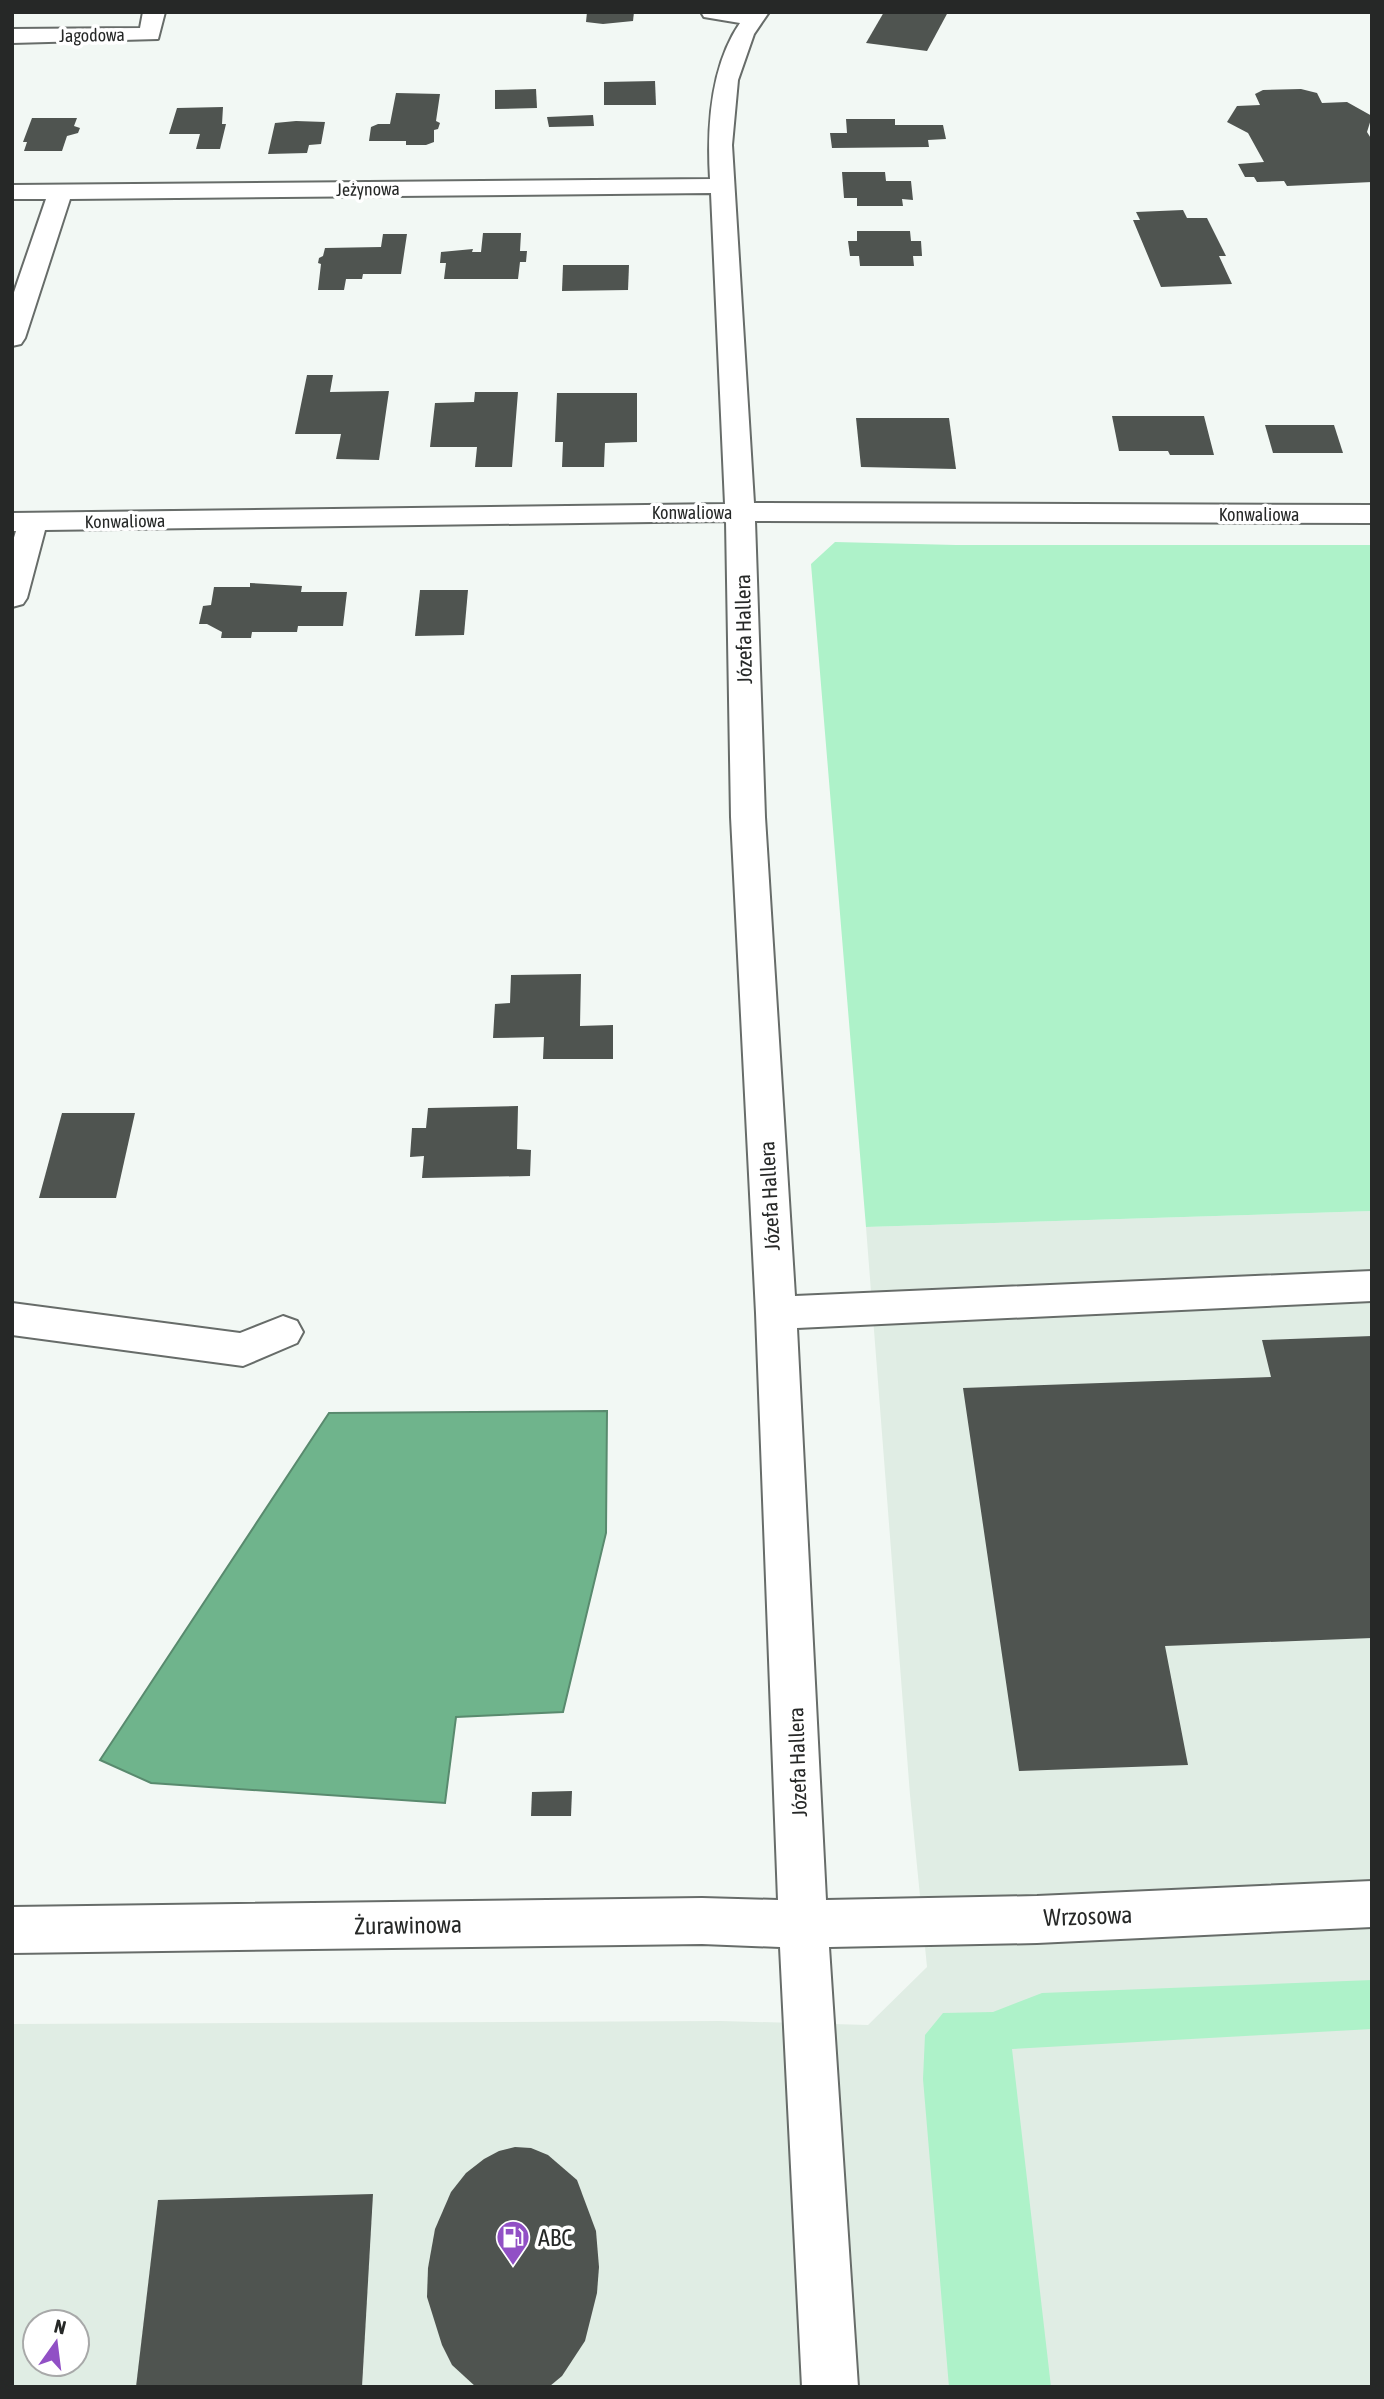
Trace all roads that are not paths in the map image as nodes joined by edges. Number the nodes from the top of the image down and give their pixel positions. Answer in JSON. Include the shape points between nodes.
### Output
{"nodes":[{"id":1,"x":154,"y":12,"type":"edge"},
{"id":2,"x":712,"y":12,"type":"edge"},
{"id":3,"x":756,"y":16,"type":"edge"},
{"id":4,"x":12,"y":36,"type":"edge"},
{"id":5,"x":723,"y":186,"type":"junction"},
{"id":6,"x":12,"y":192,"type":"edge"},
{"id":7,"x":60,"y":192,"type":"junction"},
{"id":8,"x":12,"y":338,"type":"edge"},
{"id":9,"x":740,"y":512,"type":"junction"},
{"id":10,"x":1372,"y":514,"type":"edge"},
{"id":11,"x":22,"y":522,"type":"edge"},
{"id":12,"x":12,"y":598,"type":"edge"},
{"id":13,"x":1372,"y":1286,"type":"edge"},
{"id":14,"x":776,"y":1313,"type":"junction"},
{"id":15,"x":12,"y":1319,"type":"edge"},
{"id":16,"x":283,"y":1332,"type":"dead end"},
{"id":17,"x":1372,"y":1904,"type":"edge"},
{"id":18,"x":803,"y":1926,"type":"junction"},
{"id":19,"x":12,"y":1930,"type":"edge"},
{"id":20,"x":830,"y":2387,"type":"edge"}],
"edges":[{"from":1,"to":4,"type":"street","name":"Jagodowa","via":[[150,34]]},
{"from":2,"to":3,"type":"street"},
{"from":3,"to":5,"type":"street","name":"Józefa Hallera","via":[[743,34],[727,80],[720,145]]},
{"from":5,"to":7,"type":"street","name":"Jeżynowa"},
{"from":5,"to":9,"type":"street","name":"Józefa Hallera"},
{"from":6,"to":7,"type":"street","name":"Jeżynowa"},
{"from":7,"to":8,"type":"street"},
{"from":9,"to":10,"type":"street","name":"Konwaliowa"},
{"from":9,"to":11,"type":"street","name":"Konwaliowa"},
{"from":9,"to":14,"type":"street","name":"Józefa Hallera","via":[[748,817]]},
{"from":11,"to":12,"type":"street"},
{"from":13,"to":14,"type":"street"},
{"from":14,"to":18,"type":"street","name":"Józefa Hallera"},
{"from":15,"to":16,"type":"street","via":[[243,1350]]},
{"from":17,"to":18,"type":"street","name":"Wrzosowa"},
{"from":18,"to":19,"type":"street","name":"Żurawinowa","via":[[702,1921]]},
{"from":18,"to":20,"type":"street","name":"Józefa Hallera"}]}
